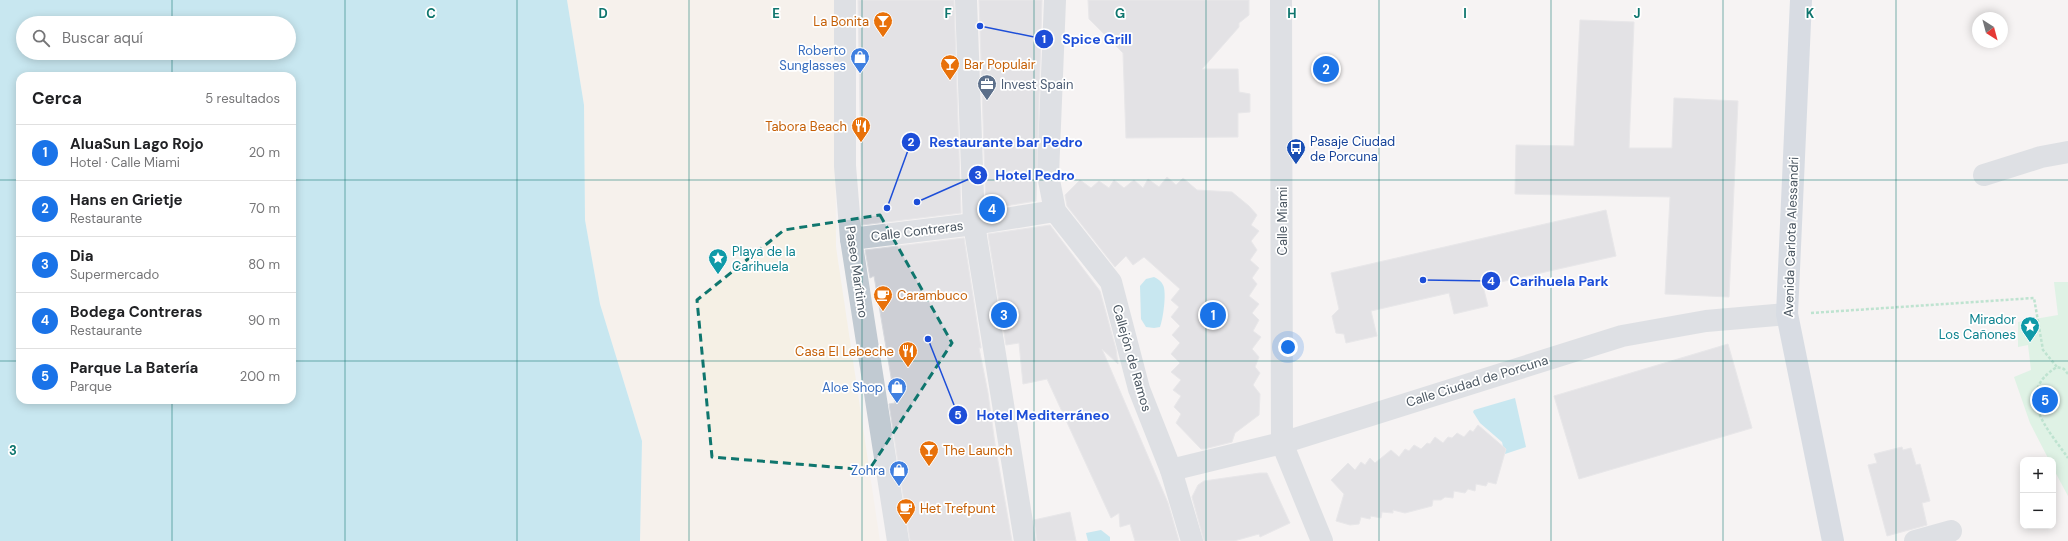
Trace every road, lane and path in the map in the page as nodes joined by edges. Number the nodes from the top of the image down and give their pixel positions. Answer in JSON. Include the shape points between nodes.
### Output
{"nodes":[{"id":1,"x":845,"y":0,"type":"edge"},
{"id":2,"x":966,"y":0,"type":"edge"},
{"id":3,"x":1056,"y":0,"type":"edge"},
{"id":4,"x":1280,"y":0,"type":"edge"},
{"id":5,"x":1801,"y":0,"type":"edge"},
{"id":6,"x":2068,"y":152,"type":"edge"},
{"id":7,"x":1984,"y":175,"type":"dead end"},
{"id":8,"x":1055,"y":211,"type":"junction"},
{"id":9,"x":974,"y":224,"type":"junction"},
{"id":10,"x":851,"y":239,"type":"junction"},
{"id":11,"x":1786,"y":314,"type":"junction"},
{"id":12,"x":2057,"y":367,"type":"junction"},
{"id":13,"x":2068,"y":374,"type":"edge"},
{"id":14,"x":1282,"y":443,"type":"junction"},
{"id":15,"x":2068,"y":458,"type":"edge"},
{"id":16,"x":1171,"y":470,"type":"junction"},
{"id":17,"x":1950,"y":531,"type":"dead end"},
{"id":18,"x":898,"y":541,"type":"edge"},
{"id":19,"x":1026,"y":541,"type":"edge"},
{"id":20,"x":1192,"y":541,"type":"edge"},
{"id":21,"x":1322,"y":541,"type":"edge"},
{"id":22,"x":1834,"y":541,"type":"edge"},
{"id":23,"x":1915,"y":541,"type":"edge"}],
"edges":[{"from":1,"to":10,"type":"street","name":"Paseo Marítimo","via":[[845,166]]},
{"from":2,"to":9,"type":"street"},
{"from":3,"to":8,"type":"street","via":[[1048,175]]},
{"from":4,"to":14,"type":"street","name":"Calle Miami"},
{"from":5,"to":11,"type":"main road","name":"Avenida Carlota Alessandri"},
{"from":6,"to":7,"type":"street","via":[[2041,157]]},
{"from":8,"to":9,"type":"street","name":"Calle Contreras"},
{"from":8,"to":16,"type":"street","name":"Callejón de Ramos","via":[[1111,282],[1139,389]]},
{"from":9,"to":10,"type":"street","name":"Calle Contreras"},
{"from":9,"to":19,"type":"street"},
{"from":10,"to":18,"type":"street","name":"Paseo Marítimo"},
{"from":11,"to":12,"type":"path","via":[[2034,298],[2044,350]]},
{"from":11,"to":14,"type":"street","name":"Calle Ciudad de Porcuna","via":[[1706,321],[1622,336]]},
{"from":11,"to":22,"type":"main road","name":"Avenida Carlota Alessandri"},
{"from":12,"to":13,"type":"path","via":[[2064,369]]},
{"from":12,"to":15,"type":"path","via":[[2042,381],[2036,392],[2035,401],[2038,414]]},
{"from":14,"to":16,"type":"street","name":"Calle Ciudad de Porcuna"},
{"from":14,"to":21,"type":"street"},
{"from":16,"to":20,"type":"street","name":"Callejón de Ramos"},
{"from":17,"to":23,"type":"street"}]}
